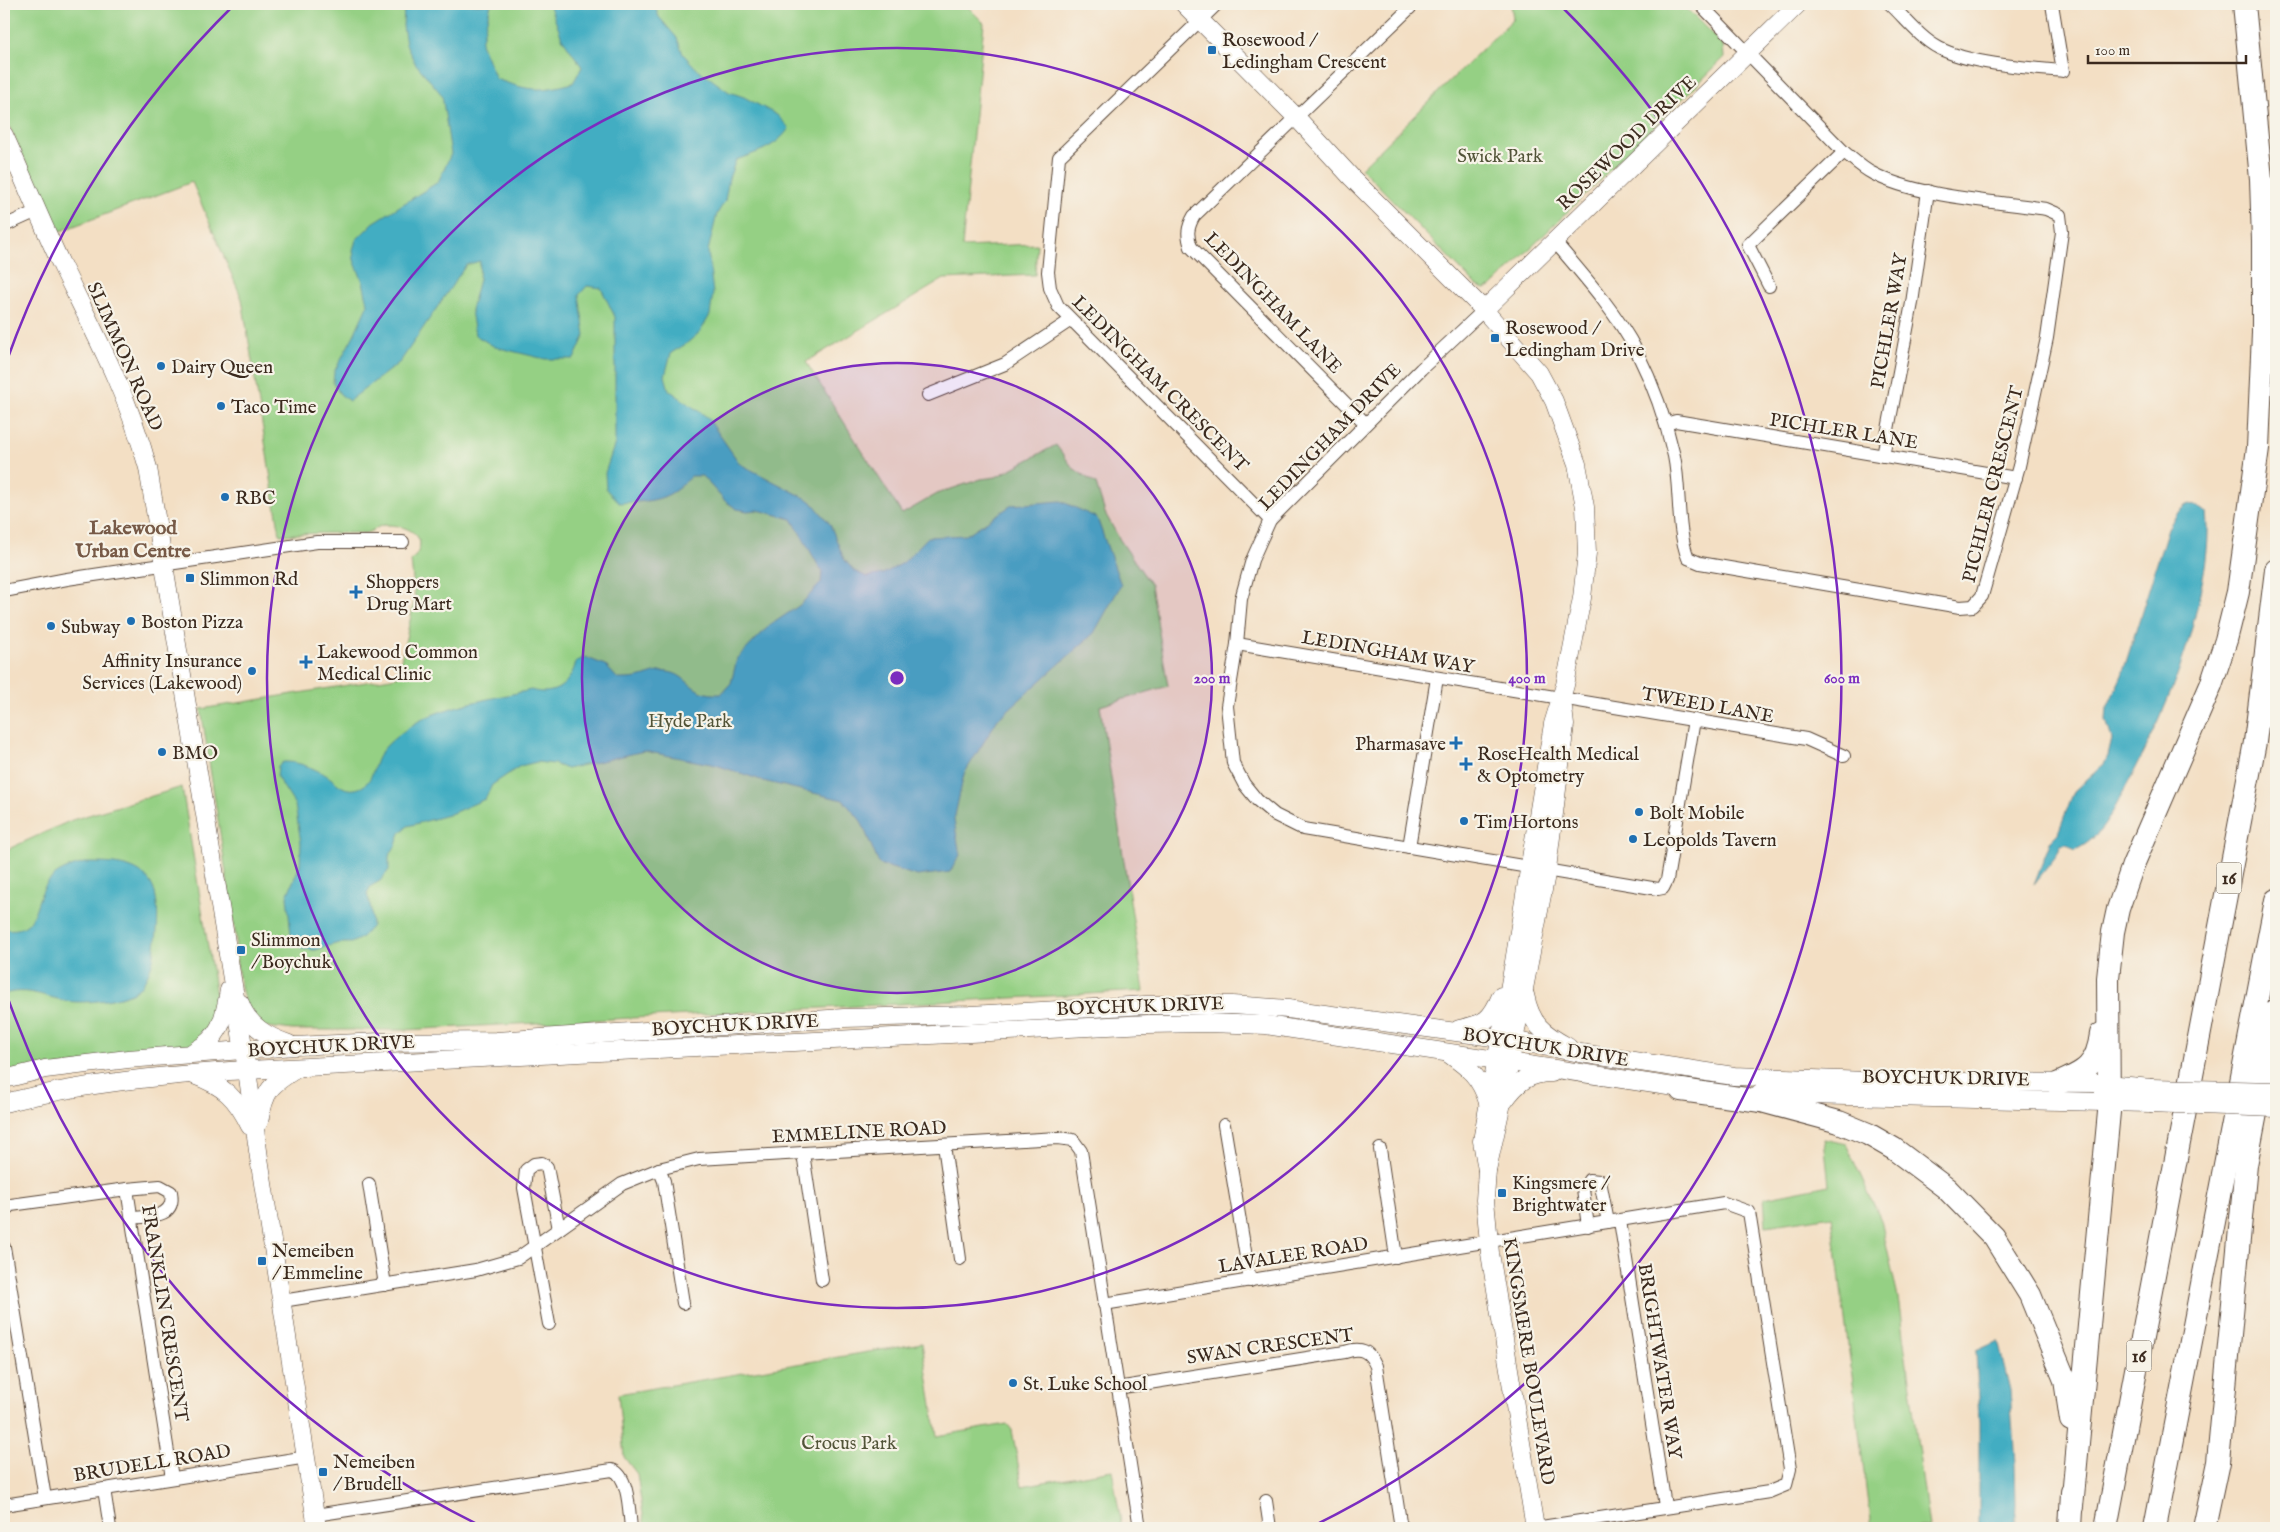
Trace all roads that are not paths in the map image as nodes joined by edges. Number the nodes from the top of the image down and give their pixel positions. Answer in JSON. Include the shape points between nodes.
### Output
{"nodes":[{"id":1,"x":1184,"y":4,"type":"edge"},
{"id":2,"x":1217,"y":4,"type":"edge"},
{"id":3,"x":1414,"y":4,"type":"edge"},
{"id":4,"x":1700,"y":4,"type":"edge"},
{"id":5,"x":1798,"y":4,"type":"edge"},
{"id":6,"x":1890,"y":4,"type":"edge"},
{"id":7,"x":2052,"y":4,"type":"edge"},
{"id":8,"x":2245,"y":4,"type":"edge"},
{"id":9,"x":1200,"y":21,"type":"junction"},
{"id":10,"x":1748,"y":53,"type":"junction"},
{"id":11,"x":1296,"y":117,"type":"junction"},
{"id":12,"x":4,"y":135,"type":"edge"},
{"id":13,"x":1844,"y":152,"type":"junction"},
{"id":14,"x":1928,"y":191,"type":"junction"},
{"id":15,"x":37,"y":211,"type":"junction"},
{"id":16,"x":4,"y":226,"type":"edge"},
{"id":17,"x":2276,"y":226,"type":"edge"},
{"id":18,"x":1554,"y":242,"type":"junction"},
{"id":19,"x":1769,"y":286,"type":"dead end"},
{"id":20,"x":1484,"y":310,"type":"junction"},
{"id":21,"x":1071,"y":320,"type":"junction"},
{"id":22,"x":928,"y":395,"type":"dead end"},
{"id":23,"x":1366,"y":424,"type":"junction"},
{"id":24,"x":1666,"y":424,"type":"junction"},
{"id":25,"x":1883,"y":456,"type":"junction"},
{"id":26,"x":2016,"y":478,"type":"junction"},
{"id":27,"x":1270,"y":520,"type":"junction"},
{"id":28,"x":403,"y":542,"type":"dead end"},
{"id":29,"x":165,"y":564,"type":"junction"},
{"id":30,"x":2276,"y":570,"type":"edge"},
{"id":31,"x":4,"y":591,"type":"edge"},
{"id":32,"x":1237,"y":644,"type":"junction"},
{"id":33,"x":1437,"y":678,"type":"junction"},
{"id":34,"x":1563,"y":698,"type":"junction"},
{"id":35,"x":1694,"y":720,"type":"junction"},
{"id":36,"x":1844,"y":756,"type":"dead end"},
{"id":37,"x":1409,"y":847,"type":"junction"},
{"id":38,"x":1529,"y":868,"type":"junction"},
{"id":39,"x":1547,"y":869,"type":"junction"},
{"id":40,"x":2276,"y":900,"type":"edge"},
{"id":41,"x":1514,"y":962,"type":"junction"},
{"id":42,"x":232,"y":977,"type":"junction"},
{"id":43,"x":2108,"y":978,"type":"junction"},
{"id":44,"x":1524,"y":987,"type":"junction"},
{"id":45,"x":2276,"y":1010,"type":"edge"},
{"id":46,"x":1448,"y":1031,"type":"junction"},
{"id":47,"x":1508,"y":1040,"type":"junction"},
{"id":48,"x":294,"y":1046,"type":"junction"},
{"id":49,"x":244,"y":1050,"type":"junction"},
{"id":50,"x":1444,"y":1051,"type":"junction"},
{"id":51,"x":191,"y":1053,"type":"junction"},
{"id":52,"x":1580,"y":1053,"type":"junction"},
{"id":53,"x":1503,"y":1060,"type":"junction"},
{"id":54,"x":299,"y":1067,"type":"junction"},
{"id":55,"x":247,"y":1070,"type":"junction"},
{"id":56,"x":1579,"y":1073,"type":"junction"},
{"id":57,"x":189,"y":1074,"type":"junction"},
{"id":58,"x":4,"y":1079,"type":"edge"},
{"id":59,"x":2057,"y":1084,"type":"junction"},
{"id":60,"x":1681,"y":1090,"type":"junction"},
{"id":61,"x":2109,"y":1093,"type":"junction"},
{"id":62,"x":2276,"y":1102,"type":"edge"},
{"id":63,"x":4,"y":1103,"type":"edge"},
{"id":64,"x":1495,"y":1103,"type":"junction"},
{"id":65,"x":1224,"y":1125,"type":"dead end"},
{"id":66,"x":256,"y":1137,"type":"junction"},
{"id":67,"x":944,"y":1146,"type":"junction"},
{"id":68,"x":1380,"y":1149,"type":"dead end"},
{"id":69,"x":803,"y":1153,"type":"junction"},
{"id":70,"x":659,"y":1169,"type":"junction"},
{"id":71,"x":370,"y":1184,"type":"dead end"},
{"id":72,"x":127,"y":1189,"type":"junction"},
{"id":73,"x":4,"y":1211,"type":"edge"},
{"id":74,"x":132,"y":1218,"type":"junction"},
{"id":75,"x":1614,"y":1222,"type":"junction"},
{"id":76,"x":1588,"y":1226,"type":"junction"},
{"id":77,"x":559,"y":1229,"type":"junction"},
{"id":78,"x":1488,"y":1241,"type":"junction"},
{"id":79,"x":4,"y":1247,"type":"edge"},
{"id":80,"x":534,"y":1247,"type":"junction"},
{"id":81,"x":1396,"y":1257,"type":"junction"},
{"id":82,"x":960,"y":1259,"type":"dead end"},
{"id":83,"x":822,"y":1280,"type":"dead end"},
{"id":84,"x":1250,"y":1281,"type":"junction"},
{"id":85,"x":386,"y":1285,"type":"junction"},
{"id":86,"x":282,"y":1301,"type":"junction"},
{"id":87,"x":683,"y":1303,"type":"dead end"},
{"id":88,"x":1104,"y":1304,"type":"junction"},
{"id":89,"x":549,"y":1324,"type":"dead end"},
{"id":90,"x":1117,"y":1388,"type":"junction"},
{"id":91,"x":307,"y":1457,"type":"junction"},
{"id":92,"x":172,"y":1478,"type":"junction"},
{"id":93,"x":104,"y":1489,"type":"junction"},
{"id":94,"x":45,"y":1498,"type":"junction"},
{"id":95,"x":1266,"y":1501,"type":"dead end"},
{"id":96,"x":4,"y":1505,"type":"edge"},
{"id":97,"x":1665,"y":1506,"type":"junction"},
{"id":98,"x":2071,"y":1517,"type":"edge"},
{"id":99,"x":316,"y":1522,"type":"edge"},
{"id":100,"x":110,"y":1528,"type":"edge"},
{"id":101,"x":631,"y":1528,"type":"edge"},
{"id":102,"x":1140,"y":1528,"type":"edge"},
{"id":103,"x":1270,"y":1528,"type":"edge"},
{"id":104,"x":1401,"y":1528,"type":"edge"},
{"id":105,"x":1535,"y":1528,"type":"edge"},
{"id":106,"x":2106,"y":1528,"type":"edge"},
{"id":107,"x":2155,"y":1528,"type":"edge"},
{"id":108,"x":2204,"y":1528,"type":"edge"}],
"edges":[{"from":1,"to":9,"type":"main road"},
{"from":2,"to":9,"type":"street","name":"LEDINGHAM CRESCENT"},
{"from":3,"to":11,"type":"street","name":"LEDINGHAM LANE"},
{"from":4,"to":10,"type":"street","name":"PICHLER CRESCENT"},
{"from":5,"to":10,"type":"main road","name":"ROSEWOOD DRIVE"},
{"from":6,"to":7,"type":"street","via":[[1938,48],[1970,58],[2062,71]]},
{"from":8,"to":17,"type":"highway"},
{"from":8,"to":43,"type":"highway","via":[[2261,179],[2263,306],[2258,448],[2238,592],[2211,685],[2126,884],[2113,932]]},
{"from":9,"to":11,"type":"main road"},
{"from":9,"to":21,"type":"street","name":"LEDINGHAM CRESCENT","via":[[1059,157],[1049,243],[1049,282],[1058,306]]},
{"from":10,"to":13,"type":"street","name":"PICHLER CRESCENT"},
{"from":10,"to":18,"type":"main road","name":"ROSEWOOD DRIVE"},
{"from":11,"to":20,"type":"main road"},
{"from":11,"to":23,"type":"street","name":"LEDINGHAM LANE","via":[[1194,216],[1187,236],[1191,247]]},
{"from":12,"to":15,"type":"main road","name":"SLIMMON ROAD"},
{"from":13,"to":14,"type":"street","name":"PICHLER CRESCENT","via":[[1870,172],[1894,183]]},
{"from":13,"to":19,"type":"street","via":[[1748,245]]},
{"from":14,"to":25,"type":"street","name":"PICHLER WAY","via":[[1912,303]]},
{"from":14,"to":26,"type":"street","name":"PICHLER CRESCENT","via":[[2046,209],[2060,216],[2062,232],[2047,338]]},
{"from":15,"to":16,"type":"street"},
{"from":15,"to":29,"type":"main road","name":"SLIMMON ROAD","via":[[132,415],[148,468]]},
{"from":18,"to":20,"type":"main road","name":"ROSEWOOD DRIVE"},
{"from":18,"to":24,"type":"street","name":"PICHLER CRESCENT","via":[[1597,292],[1636,352]]},
{"from":20,"to":23,"type":"street","name":"LEDINGHAM DRIVE"},
{"from":20,"to":34,"type":"main road","via":[[1539,373],[1567,432],[1577,464],[1585,507],[1587,553]]},
{"from":21,"to":22,"type":"street","via":[[1005,364]]},
{"from":21,"to":27,"type":"street","name":"LEDINGHAM CRESCENT"},
{"from":23,"to":27,"type":"street","name":"LEDINGHAM DRIVE"},
{"from":24,"to":25,"type":"street","name":"PICHLER LANE","via":[[1676,421]]},
{"from":24,"to":26,"type":"street","name":"PICHLER CRESCENT","via":[[1680,493],[1683,546],[1688,558],[1700,563],[1960,606],[1973,606],[1982,596]]},
{"from":25,"to":26,"type":"street","name":"PICHLER LANE"},
{"from":27,"to":32,"type":"street","name":"LEDINGHAM DRIVE","via":[[1252,560],[1242,599]]},
{"from":28,"to":29,"type":"street","via":[[317,542]]},
{"from":29,"to":31,"type":"street"},
{"from":29,"to":42,"type":"main road","name":"SLIMMON ROAD"},
{"from":30,"to":106,"type":"highway","number":"16","via":[[2255,742]]},
{"from":32,"to":33,"type":"street","name":"LEDINGHAM WAY"},
{"from":32,"to":37,"type":"street","name":"LEDINGHAM DRIVE","via":[[1227,706],[1229,738],[1233,763],[1257,800],[1275,815],[1302,829]]},
{"from":33,"to":34,"type":"street","name":"LEDINGHAM WAY"},
{"from":33,"to":37,"type":"street"},
{"from":34,"to":35,"type":"street","name":"TWEED LANE"},
{"from":34,"to":38,"type":"main road","via":[[1553,724]]},
{"from":34,"to":39,"type":"main road","via":[[1565,725]]},
{"from":35,"to":36,"type":"street","name":"TWEED LANE","via":[[1806,739]]},
{"from":35,"to":39,"type":"street","name":"LEDINGHAM DRIVE","via":[[1670,868],[1663,888]]},
{"from":37,"to":38,"type":"street","name":"LEDINGHAM DRIVE"},
{"from":38,"to":39,"type":"street","name":"LEDINGHAM DRIVE"},
{"from":38,"to":41,"type":"main road"},
{"from":39,"to":44,"type":"main road"},
{"from":40,"to":107,"type":"highway"},
{"from":41,"to":46,"type":"main road","via":[[1495,1012],[1487,1021]]},
{"from":41,"to":47,"type":"main road"},
{"from":42,"to":48,"type":"main road","via":[[243,1012],[250,1021],[271,1038]]},
{"from":42,"to":49,"type":"main road","name":"SLIMMON ROAD"},
{"from":42,"to":51,"type":"main road","via":[[218,1032]]},
{"from":43,"to":59,"type":"highway","via":[[2096,1056],[2090,1066]]},
{"from":43,"to":61,"type":"highway"},
{"from":44,"to":47,"type":"main road"},
{"from":44,"to":52,"type":"main road","via":[[1529,1013],[1538,1026],[1553,1039]]},
{"from":45,"to":108,"type":"highway","via":[[2246,1165],[2218,1462]]},
{"from":46,"to":47,"type":"main road","name":"BOYCHUK DRIVE"},
{"from":46,"to":48,"type":"main road","name":"BOYCHUK DRIVE","via":[[1288,1009],[1146,1005],[844,1018],[496,1041]]},
{"from":47,"to":52,"type":"main road","name":"BOYCHUK DRIVE"},
{"from":47,"to":53,"type":"main road","name":"KINGSMERE BOULEVARD"},
{"from":48,"to":49,"type":"main road","name":"BOYCHUK DRIVE"},
{"from":49,"to":51,"type":"main road","name":"BOYCHUK DRIVE"},
{"from":49,"to":55,"type":"main road","name":"SLIMMON ROAD"},
{"from":50,"to":53,"type":"main road","name":"BOYCHUK DRIVE"},
{"from":50,"to":54,"type":"main road","name":"BOYCHUK DRIVE","via":[[1266,1026],[1208,1023]]},
{"from":50,"to":64,"type":"main road","via":[[1478,1078]]},
{"from":51,"to":58,"type":"main road","name":"BOYCHUK DRIVE","via":[[45,1069]]},
{"from":52,"to":59,"type":"main road","name":"BOYCHUK DRIVE","via":[[1734,1076]]},
{"from":53,"to":56,"type":"main road","name":"BOYCHUK DRIVE"},
{"from":53,"to":64,"type":"main road","name":"KINGSMERE BOULEVARD"},
{"from":54,"to":55,"type":"main road","name":"BOYCHUK DRIVE"},
{"from":54,"to":66,"type":"main road","via":[[276,1081],[266,1092]]},
{"from":55,"to":57,"type":"main road","name":"BOYCHUK DRIVE"},
{"from":55,"to":66,"type":"main road","name":"SLIMMON ROAD"},
{"from":56,"to":60,"type":"main road","name":"BOYCHUK DRIVE"},
{"from":56,"to":64,"type":"main road","via":[[1531,1076],[1516,1084]]},
{"from":57,"to":63,"type":"main road","name":"BOYCHUK DRIVE","via":[[56,1090]]},
{"from":57,"to":66,"type":"main road","via":[[213,1082],[226,1091],[241,1107]]},
{"from":59,"to":61,"type":"main road","name":"BOYCHUK DRIVE"},
{"from":60,"to":61,"type":"main road","name":"BOYCHUK DRIVE","via":[[1774,1095]]},
{"from":60,"to":98,"type":"highway","via":[[1761,1101],[1839,1122],[1868,1134],[1940,1183],[1994,1237],[2030,1295],[2065,1380],[2071,1422]]},
{"from":61,"to":62,"type":"main road","name":"BOYCHUK DRIVE","bridge":true},
{"from":61,"to":98,"type":"highway"},
{"from":64,"to":78,"type":"main road","name":"KINGSMERE BOULEVARD","via":[[1485,1200]]},
{"from":65,"to":84,"type":"street"},
{"from":66,"to":86,"type":"main road","name":"SLIMMON ROAD"},
{"from":67,"to":69,"type":"street","name":"EMMELINE ROAD"},
{"from":67,"to":82,"type":"street"},
{"from":67,"to":88,"type":"street","name":"EMMELINE ROAD","via":[[1058,1138],[1074,1140],[1081,1151]]},
{"from":68,"to":81,"type":"street"},
{"from":69,"to":70,"type":"street","name":"EMMELINE ROAD","via":[[699,1159]]},
{"from":69,"to":83,"type":"street"},
{"from":70,"to":77,"type":"street","name":"EMMELINE ROAD","via":[[622,1184]]},
{"from":70,"to":87,"type":"street","via":[[664,1181]]},
{"from":71,"to":85,"type":"street"},
{"from":72,"to":73,"type":"street","name":"FRANKLIN CRESCENT","via":[[11,1205]]},
{"from":72,"to":74,"type":"street","name":"FRANKLIN CRESCENT"},
{"from":72,"to":74,"type":"street","via":[[160,1186],[171,1192],[170,1208],[165,1213]]},
{"from":74,"to":92,"type":"street","name":"FRANKLIN CRESCENT"},
{"from":75,"to":76,"type":"street","name":"LAVALEE ROAD"},
{"from":75,"to":76,"type":"street","name":"BRIGHTWATER WAY","via":[[1600,1181],[1589,1180],[1583,1190]]},
{"from":75,"to":97,"type":"street","name":"BRIGHTWATER WAY"},
{"from":75,"to":97,"type":"street","name":"LAVALEE ROAD","via":[[1724,1203],[1749,1212],[1789,1460],[1786,1484],[1769,1492]]},
{"from":76,"to":78,"type":"street","name":"LAVALEE ROAD"},
{"from":77,"to":80,"type":"street","name":"EMMELINE ROAD"},
{"from":77,"to":80,"type":"street","via":[[547,1167],[542,1163],[534,1164],[526,1170],[523,1178]]},
{"from":78,"to":81,"type":"street","name":"LAVALEE ROAD"},
{"from":78,"to":105,"type":"main road","name":"KINGSMERE BOULEVARD"},
{"from":79,"to":94,"type":"street"},
{"from":80,"to":85,"type":"street","name":"EMMELINE ROAD","via":[[518,1258],[476,1270]]},
{"from":80,"to":89,"type":"street"},
{"from":81,"to":84,"type":"street","name":"LAVALEE ROAD"},
{"from":84,"to":88,"type":"street","name":"LAVALEE ROAD"},
{"from":85,"to":86,"type":"street","name":"EMMELINE ROAD"},
{"from":86,"to":91,"type":"main road","name":"SLIMMON ROAD"},
{"from":88,"to":90,"type":"street","name":"EMMELINE ROAD"},
{"from":90,"to":102,"type":"street","name":"EMMELINE ROAD"},
{"from":90,"to":104,"type":"street","name":"SWAN CRESCENT","via":[[1356,1348],[1364,1350],[1376,1366]]},
{"from":91,"to":92,"type":"street","name":"BRUDELL ROAD"},
{"from":91,"to":99,"type":"main road","name":"SLIMMON ROAD"},
{"from":92,"to":93,"type":"street","name":"BRUDELL ROAD"},
{"from":93,"to":94,"type":"street","name":"BRUDELL ROAD"},
{"from":93,"to":100,"type":"street"},
{"from":94,"to":96,"type":"street","name":"BRUDELL ROAD"},
{"from":95,"to":103,"type":"street"},
{"from":97,"to":105,"type":"street"},
{"from":99,"to":101,"type":"street","via":[[612,1470],[624,1480]]}]}
